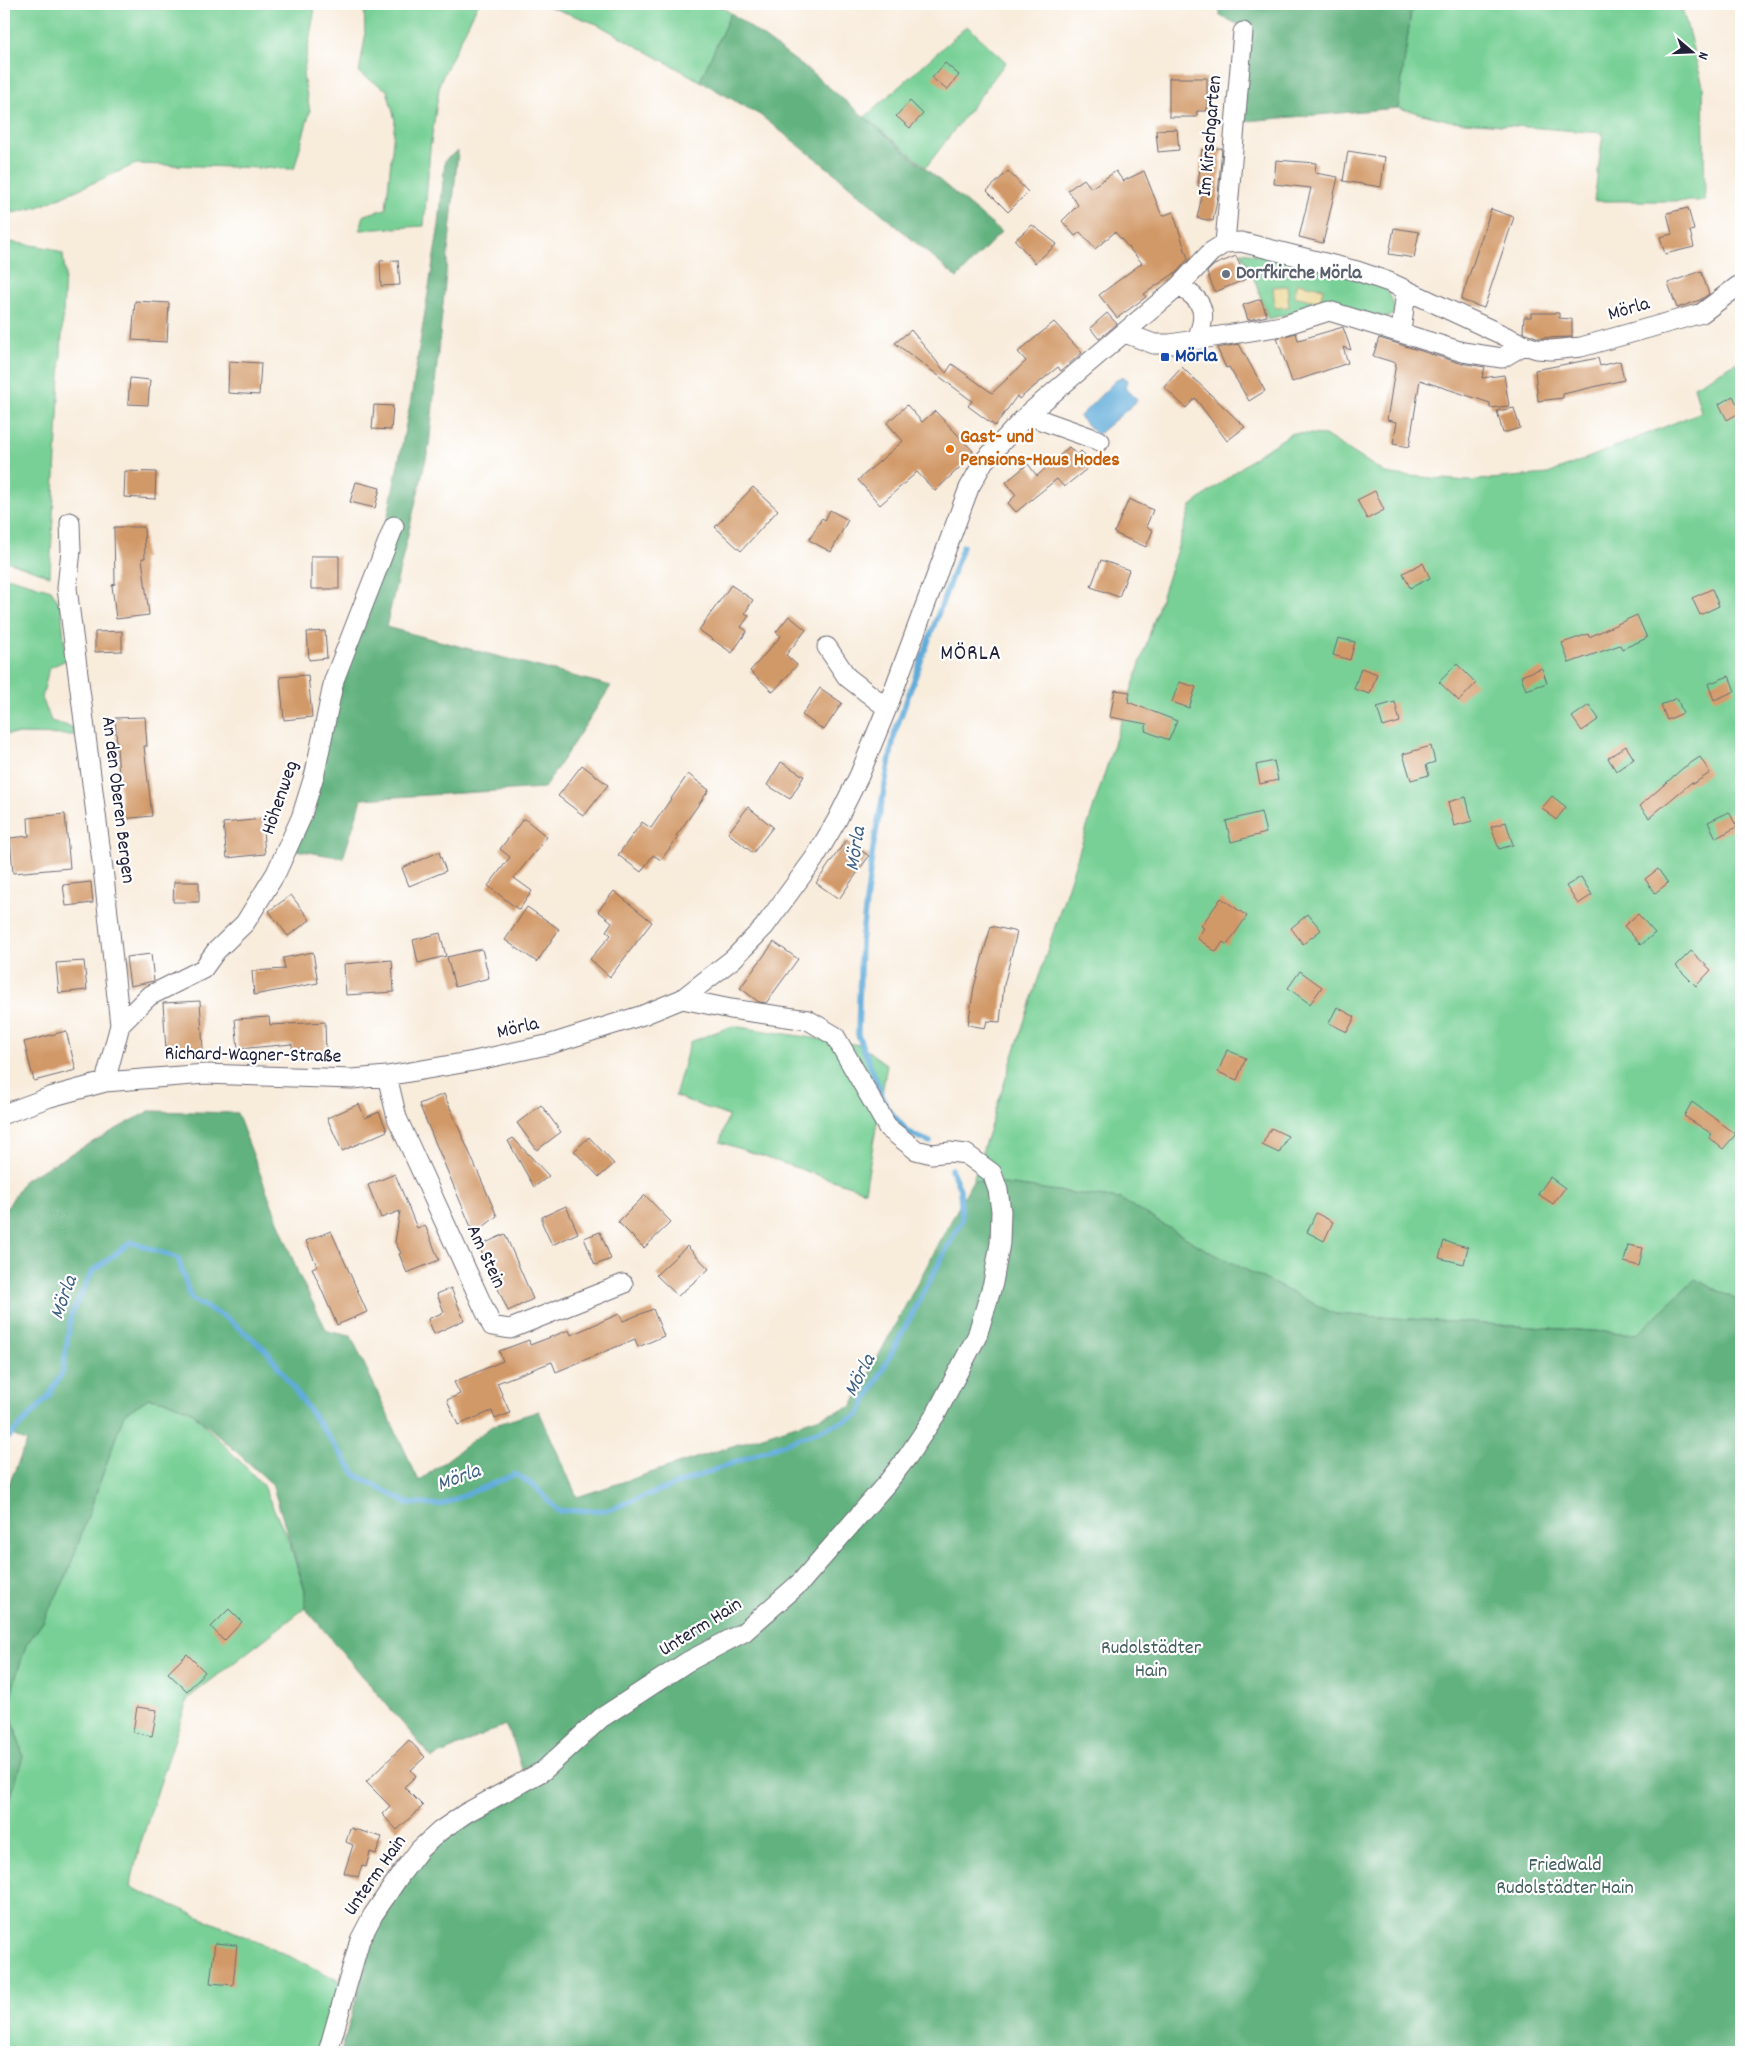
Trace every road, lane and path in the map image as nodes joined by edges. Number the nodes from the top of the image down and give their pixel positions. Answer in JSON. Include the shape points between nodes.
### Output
{"nodes":[{"id":1,"x":1243,"y":32,"type":"dead end"},
{"id":2,"x":1224,"y":243,"type":"junction"},
{"id":3,"x":1179,"y":286,"type":"junction"},
{"id":4,"x":1738,"y":286,"type":"dead end"},
{"id":5,"x":1406,"y":291,"type":"junction"},
{"id":6,"x":1400,"y":332,"type":"junction"},
{"id":7,"x":1125,"y":333,"type":"junction"},
{"id":8,"x":1197,"y":338,"type":"junction"},
{"id":9,"x":1524,"y":346,"type":"junction"},
{"id":10,"x":1027,"y":415,"type":"junction"},
{"id":11,"x":1100,"y":441,"type":"dead end"},
{"id":12,"x":70,"y":522,"type":"dead end"},
{"id":13,"x":394,"y":526,"type":"dead end"},
{"id":14,"x":828,"y":647,"type":"dead end"},
{"id":15,"x":887,"y":708,"type":"junction"},
{"id":16,"x":682,"y":999,"type":"junction"},
{"id":17,"x":120,"y":1025,"type":"junction"},
{"id":18,"x":387,"y":1076,"type":"junction"},
{"id":19,"x":105,"y":1082,"type":"junction"},
{"id":20,"x":4,"y":1114,"type":"edge"},
{"id":21,"x":623,"y":1284,"type":"dead end"},
{"id":22,"x":328,"y":2052,"type":"edge"}],
"edges":[{"from":1,"to":2,"type":"street","name":"Im Kirschgarten"},
{"from":2,"to":3,"type":"street","name":"Mörla"},
{"from":2,"to":5,"type":"street","name":"Mörla","via":[[1241,242],[1357,270]]},
{"from":3,"to":7,"type":"street","name":"Mörla"},
{"from":3,"to":8,"type":"street","via":[[1198,300],[1202,309],[1203,319]]},
{"from":4,"to":9,"type":"street","name":"Mörla","via":[[1702,313],[1581,347],[1551,350]]},
{"from":5,"to":6,"type":"street"},
{"from":5,"to":9,"type":"street","name":"Mörla"},
{"from":6,"to":8,"type":"street","via":[[1329,311],[1282,326]]},
{"from":6,"to":9,"type":"street","via":[[1463,352],[1502,358]]},
{"from":7,"to":8,"type":"street","via":[[1154,344]]},
{"from":7,"to":10,"type":"street","name":"Mörla"},
{"from":10,"to":11,"type":"street"},
{"from":10,"to":15,"type":"street","name":"Mörla","via":[[984,461],[969,488]]},
{"from":12,"to":17,"type":"street","name":"An den Oberen Bergen","via":[[67,588]]},
{"from":13,"to":17,"type":"street","name":"Höhenweg","via":[[334,680],[315,773],[301,818],[276,873],[244,923],[203,969],[149,996]]},
{"from":14,"to":15,"type":"street","via":[[847,677]]},
{"from":15,"to":16,"type":"street","name":"Mörla","via":[[859,776],[814,859],[764,927],[734,959]]},
{"from":16,"to":18,"type":"street","name":"Mörla","via":[[551,1044]]},
{"from":16,"to":22,"type":"street","name":"Unterm Hain","via":[[808,1020],[835,1036],[888,1128],[916,1150],[932,1154],[966,1154],[992,1173],[1001,1211],[1000,1243],[993,1283],[977,1336],[936,1414],[908,1456],[801,1582],[744,1632],[687,1662],[601,1718],[543,1770],[466,1813],[420,1849],[360,1940]]},
{"from":17,"to":19,"type":"street","name":"An den Oberen Bergen"},
{"from":18,"to":19,"type":"street","name":"Richard-Wagner-Straße","via":[[352,1079],[205,1074]]},
{"from":18,"to":21,"type":"street","name":"Am Stein","via":[[397,1118],[492,1326],[510,1329]]},
{"from":19,"to":20,"type":"street","name":"Richard-Wagner-Straße"}]}
